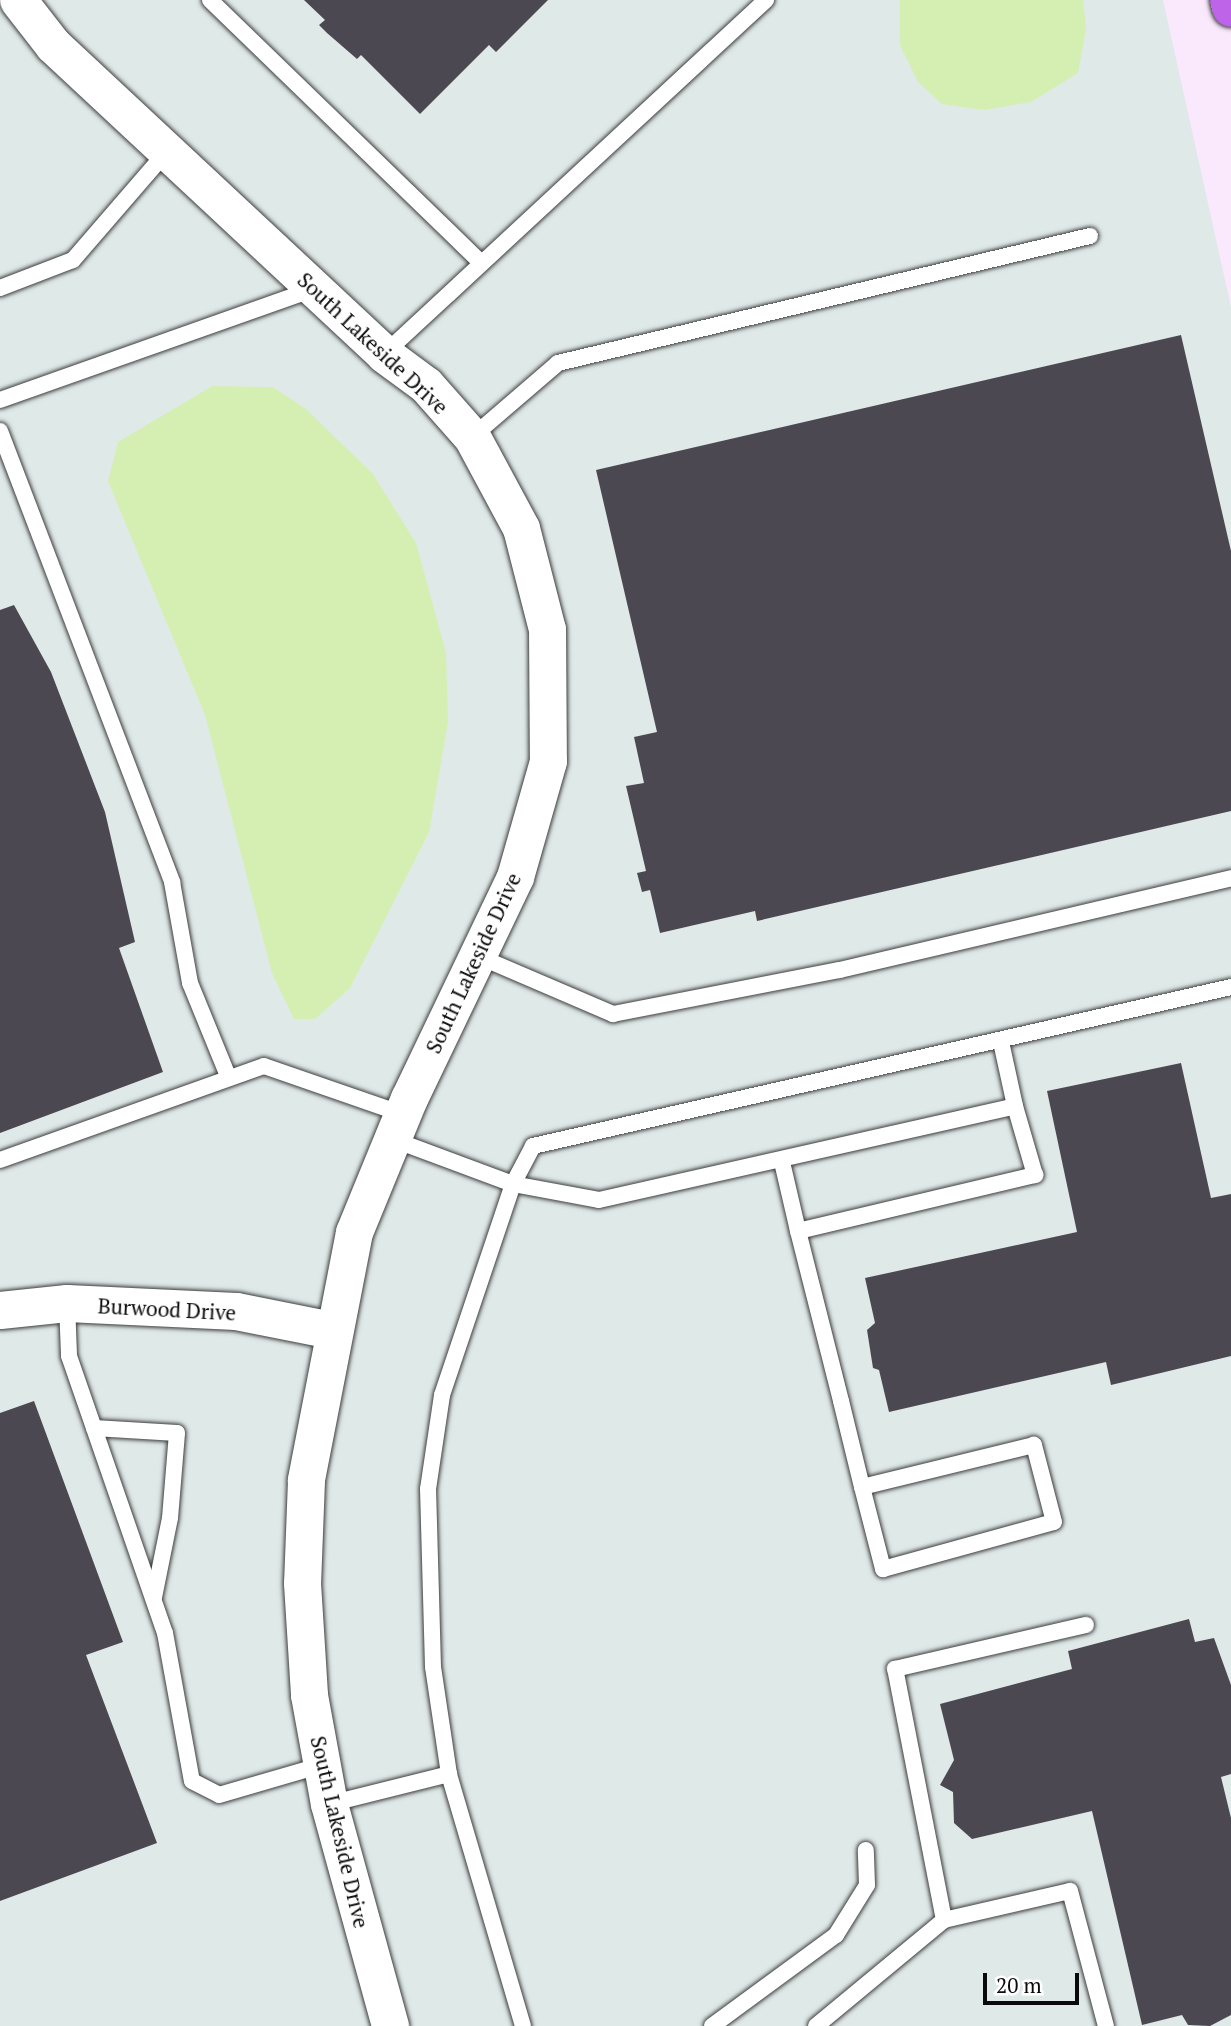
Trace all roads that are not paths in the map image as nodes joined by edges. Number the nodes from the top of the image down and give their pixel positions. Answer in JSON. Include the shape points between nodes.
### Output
{"nodes":[{"id":1,"x":18,"y":0,"type":"edge"},
{"id":2,"x":210,"y":0,"type":"edge"},
{"id":3,"x":766,"y":0,"type":"edge"},
{"id":4,"x":1229,"y":0,"type":"edge"},
{"id":5,"x":1231,"y":8,"type":"edge"},
{"id":6,"x":167,"y":151,"type":"junction"},
{"id":7,"x":1090,"y":236,"type":"dead end"},
{"id":8,"x":480,"y":262,"type":"junction"},
{"id":9,"x":0,"y":288,"type":"edge"},
{"id":10,"x":314,"y":289,"type":"junction"},
{"id":11,"x":384,"y":354,"type":"junction"},
{"id":12,"x":0,"y":400,"type":"edge"},
{"id":13,"x":0,"y":431,"type":"edge"},
{"id":14,"x":471,"y":437,"type":"junction"},
{"id":15,"x":1231,"y":878,"type":"edge"},
{"id":16,"x":480,"y":957,"type":"junction"},
{"id":17,"x":1231,"y":987,"type":"edge"},
{"id":18,"x":1001,"y":1042,"type":"junction"},
{"id":19,"x":228,"y":1076,"type":"junction"},
{"id":20,"x":1015,"y":1106,"type":"junction"},
{"id":21,"x":397,"y":1127,"type":"junction"},
{"id":22,"x":0,"y":1160,"type":"edge"},
{"id":23,"x":782,"y":1161,"type":"junction"},
{"id":24,"x":513,"y":1184,"type":"junction"},
{"id":25,"x":799,"y":1231,"type":"junction"},
{"id":26,"x":67,"y":1303,"type":"junction"},
{"id":27,"x":0,"y":1310,"type":"edge"},
{"id":28,"x":332,"y":1330,"type":"junction"},
{"id":29,"x":94,"y":1428,"type":"junction"},
{"id":30,"x":862,"y":1487,"type":"junction"},
{"id":31,"x":154,"y":1600,"type":"junction"},
{"id":32,"x":1086,"y":1625,"type":"dead end"},
{"id":33,"x":322,"y":1765,"type":"junction"},
{"id":34,"x":449,"y":1774,"type":"junction"},
{"id":35,"x":329,"y":1804,"type":"junction"},
{"id":36,"x":866,"y":1850,"type":"dead end"},
{"id":37,"x":944,"y":1920,"type":"junction"},
{"id":38,"x":390,"y":2026,"type":"edge"},
{"id":39,"x":523,"y":2026,"type":"edge"},
{"id":40,"x":712,"y":2026,"type":"edge"},
{"id":41,"x":816,"y":2026,"type":"edge"},
{"id":42,"x":1106,"y":2026,"type":"edge"}],
"edges":[{"from":1,"to":6,"type":"street","name":"South Lakeside Drive","via":[[53,45]]},
{"from":2,"to":8,"type":"lane"},
{"from":3,"to":8,"type":"lane"},
{"from":4,"to":5,"type":"highway"},
{"from":6,"to":9,"type":"lane","via":[[73,260]]},
{"from":6,"to":10,"type":"street","name":"South Lakeside Drive"},
{"from":7,"to":14,"type":"lane","via":[[558,363]]},
{"from":8,"to":11,"type":"lane"},
{"from":10,"to":11,"type":"street","name":"South Lakeside Drive"},
{"from":10,"to":12,"type":"lane"},
{"from":11,"to":14,"type":"street","name":"South Lakeside Drive","via":[[426,385]]},
{"from":13,"to":19,"type":"lane","via":[[172,882],[190,983]]},
{"from":14,"to":16,"type":"street","name":"South Lakeside Drive","via":[[521,528],[536,572],[550,697],[548,761],[515,877]]},
{"from":15,"to":16,"type":"lane","via":[[840,970],[613,1014]]},
{"from":16,"to":21,"type":"street","name":"South Lakeside Drive"},
{"from":17,"to":18,"type":"lane"},
{"from":18,"to":20,"type":"lane"},
{"from":18,"to":24,"type":"lane","via":[[533,1146]]},
{"from":19,"to":21,"type":"lane","via":[[264,1066]]},
{"from":19,"to":22,"type":"lane"},
{"from":20,"to":23,"type":"lane"},
{"from":20,"to":25,"type":"lane","via":[[1035,1175]]},
{"from":21,"to":24,"type":"lane"},
{"from":21,"to":28,"type":"street","name":"South Lakeside Drive","via":[[354,1232]]},
{"from":23,"to":24,"type":"lane","via":[[599,1200]]},
{"from":23,"to":25,"type":"lane"},
{"from":24,"to":34,"type":"lane","via":[[442,1395],[428,1489],[433,1667]]},
{"from":25,"to":30,"type":"lane"},
{"from":26,"to":27,"type":"street","name":"Burwood Drive"},
{"from":26,"to":28,"type":"street","name":"Burwood Drive","via":[[236,1311]]},
{"from":26,"to":29,"type":"lane","via":[[69,1356]]},
{"from":28,"to":33,"type":"street","name":"South Lakeside Drive","via":[[306,1480],[302,1583],[309,1695]]},
{"from":29,"to":31,"type":"lane"},
{"from":29,"to":31,"type":"lane","via":[[177,1433],[170,1518]]},
{"from":30,"to":30,"type":"lane","via":[[1034,1445],[1055,1522],[883,1569]]},
{"from":31,"to":33,"type":"lane","via":[[192,1781],[219,1795]]},
{"from":32,"to":37,"type":"lane","via":[[895,1669]]},
{"from":33,"to":35,"type":"street","name":"South Lakeside Drive"},
{"from":34,"to":35,"type":"lane"},
{"from":34,"to":39,"type":"lane"},
{"from":35,"to":38,"type":"street","name":"South Lakeside Drive"},
{"from":36,"to":40,"type":"lane","via":[[867,1885],[836,1935]]},
{"from":37,"to":41,"type":"lane"},
{"from":37,"to":42,"type":"lane","via":[[1070,1891]]}]}
